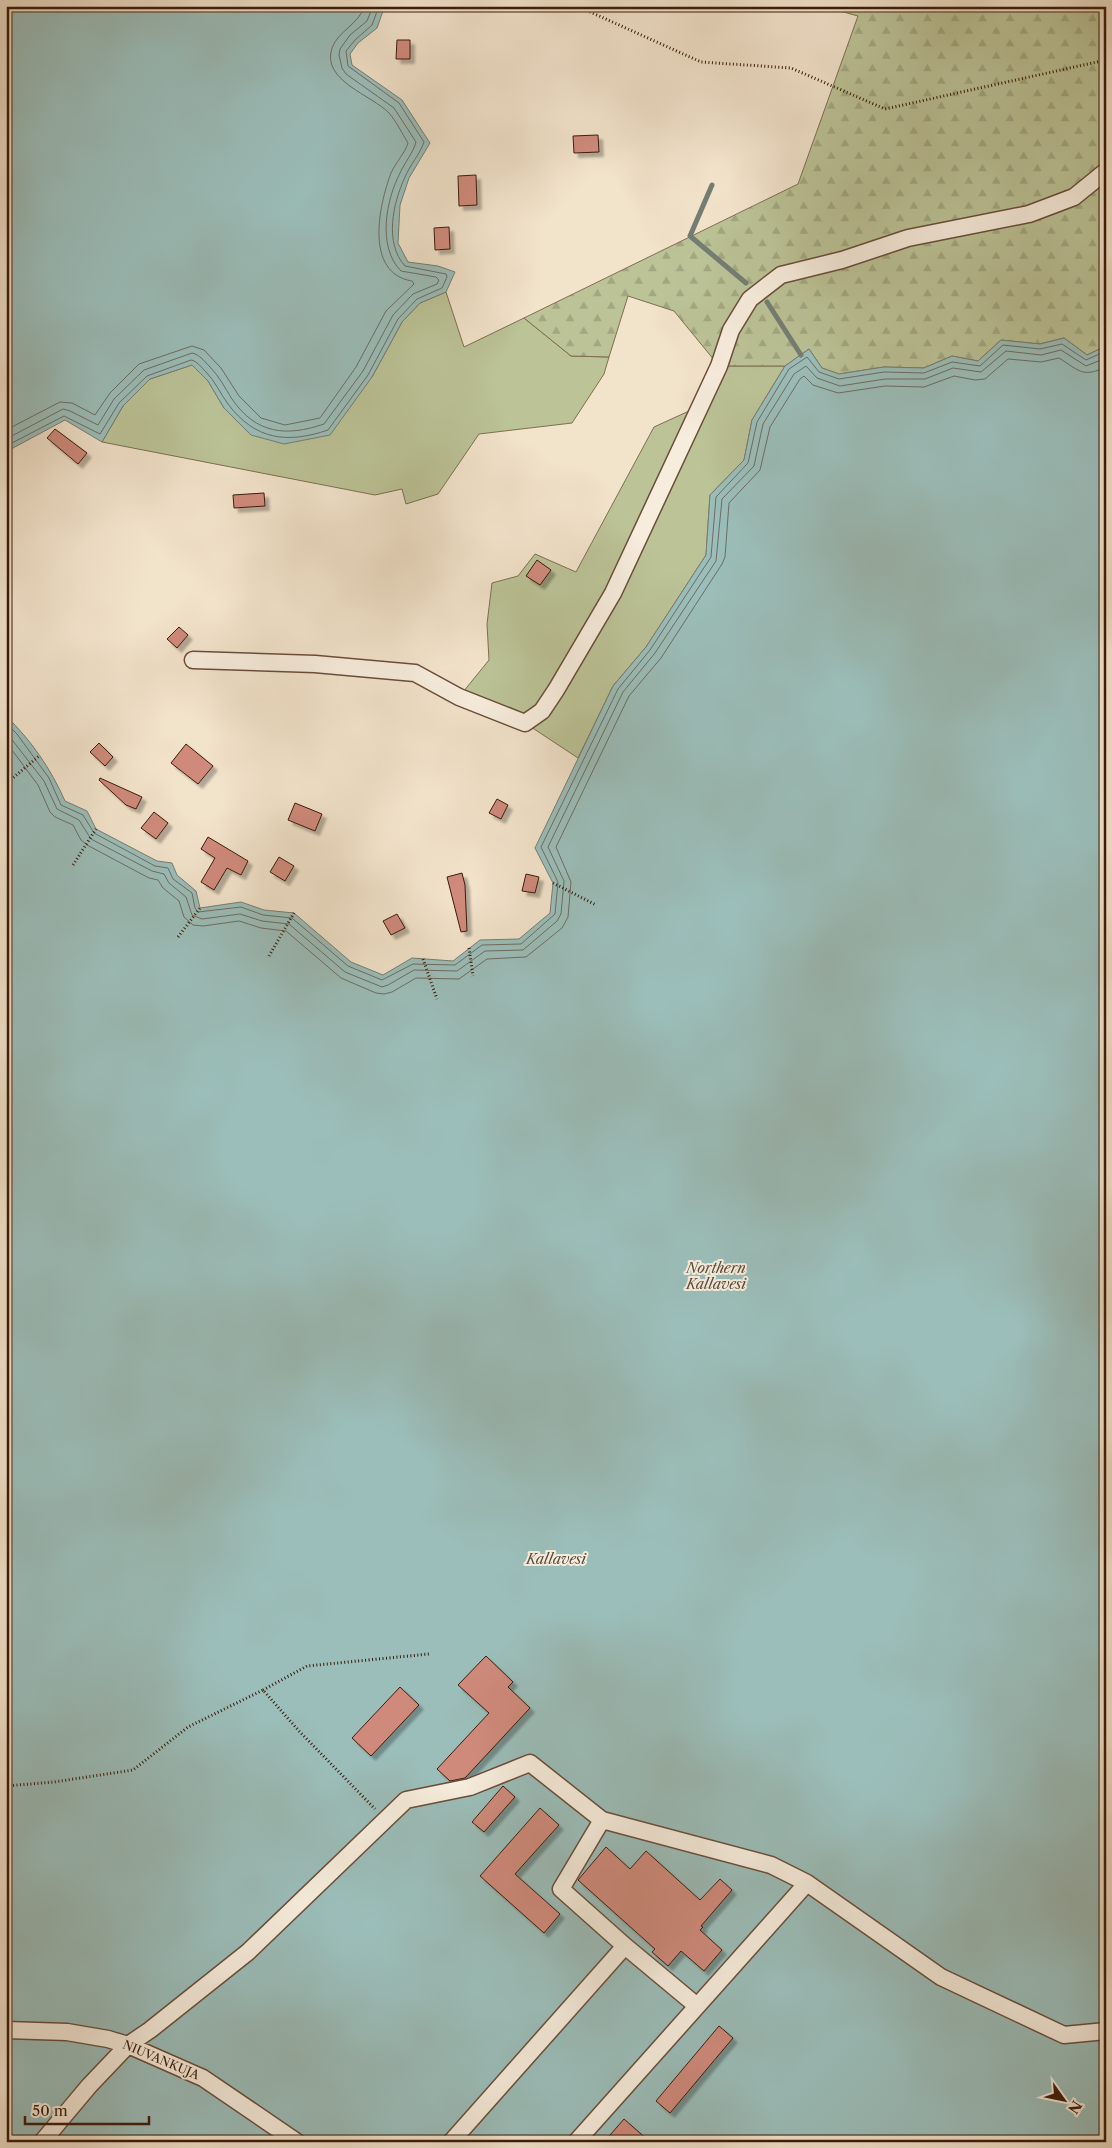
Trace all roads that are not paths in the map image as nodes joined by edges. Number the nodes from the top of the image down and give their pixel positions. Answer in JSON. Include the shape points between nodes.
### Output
{"nodes":[{"id":1,"x":1106,"y":171,"type":"edge"},
{"id":2,"x":193,"y":660,"type":"dead end"},
{"id":3,"x":602,"y":1820,"type":"junction"},
{"id":4,"x":807,"y":1883,"type":"junction"},
{"id":5,"x":625,"y":1946,"type":"junction"},
{"id":6,"x":697,"y":2006,"type":"junction"},
{"id":7,"x":6,"y":2030,"type":"edge"},
{"id":8,"x":1106,"y":2031,"type":"edge"},
{"id":9,"x":128,"y":2046,"type":"junction"},
{"id":10,"x":42,"y":2142,"type":"edge"},
{"id":11,"x":297,"y":2142,"type":"edge"},
{"id":12,"x":451,"y":2142,"type":"edge"},
{"id":13,"x":576,"y":2142,"type":"edge"}],
"edges":[{"from":1,"to":2,"type":"street","via":[[1074,196],[1029,214],[908,238],[842,260],[781,275],[750,299],[731,330],[719,366],[613,593],[556,690],[542,710],[525,723],[459,697],[415,673],[315,664]]},
{"from":3,"to":4,"type":"street","via":[[771,1865]]},
{"from":3,"to":5,"type":"street","via":[[561,1889]]},
{"from":3,"to":9,"type":"street","via":[[530,1763],[470,1787],[406,1800],[248,1952]]},
{"from":4,"to":6,"type":"street"},
{"from":4,"to":8,"type":"street","via":[[941,1977],[1064,2035]]},
{"from":5,"to":6,"type":"street"},
{"from":5,"to":12,"type":"street"},
{"from":6,"to":13,"type":"street"},
{"from":7,"to":9,"type":"street","name":"NIUVANKUJA","via":[[67,2032]]},
{"from":9,"to":10,"type":"street"},
{"from":9,"to":11,"type":"street","name":"NIUVANKUJA","via":[[203,2078]]}]}
